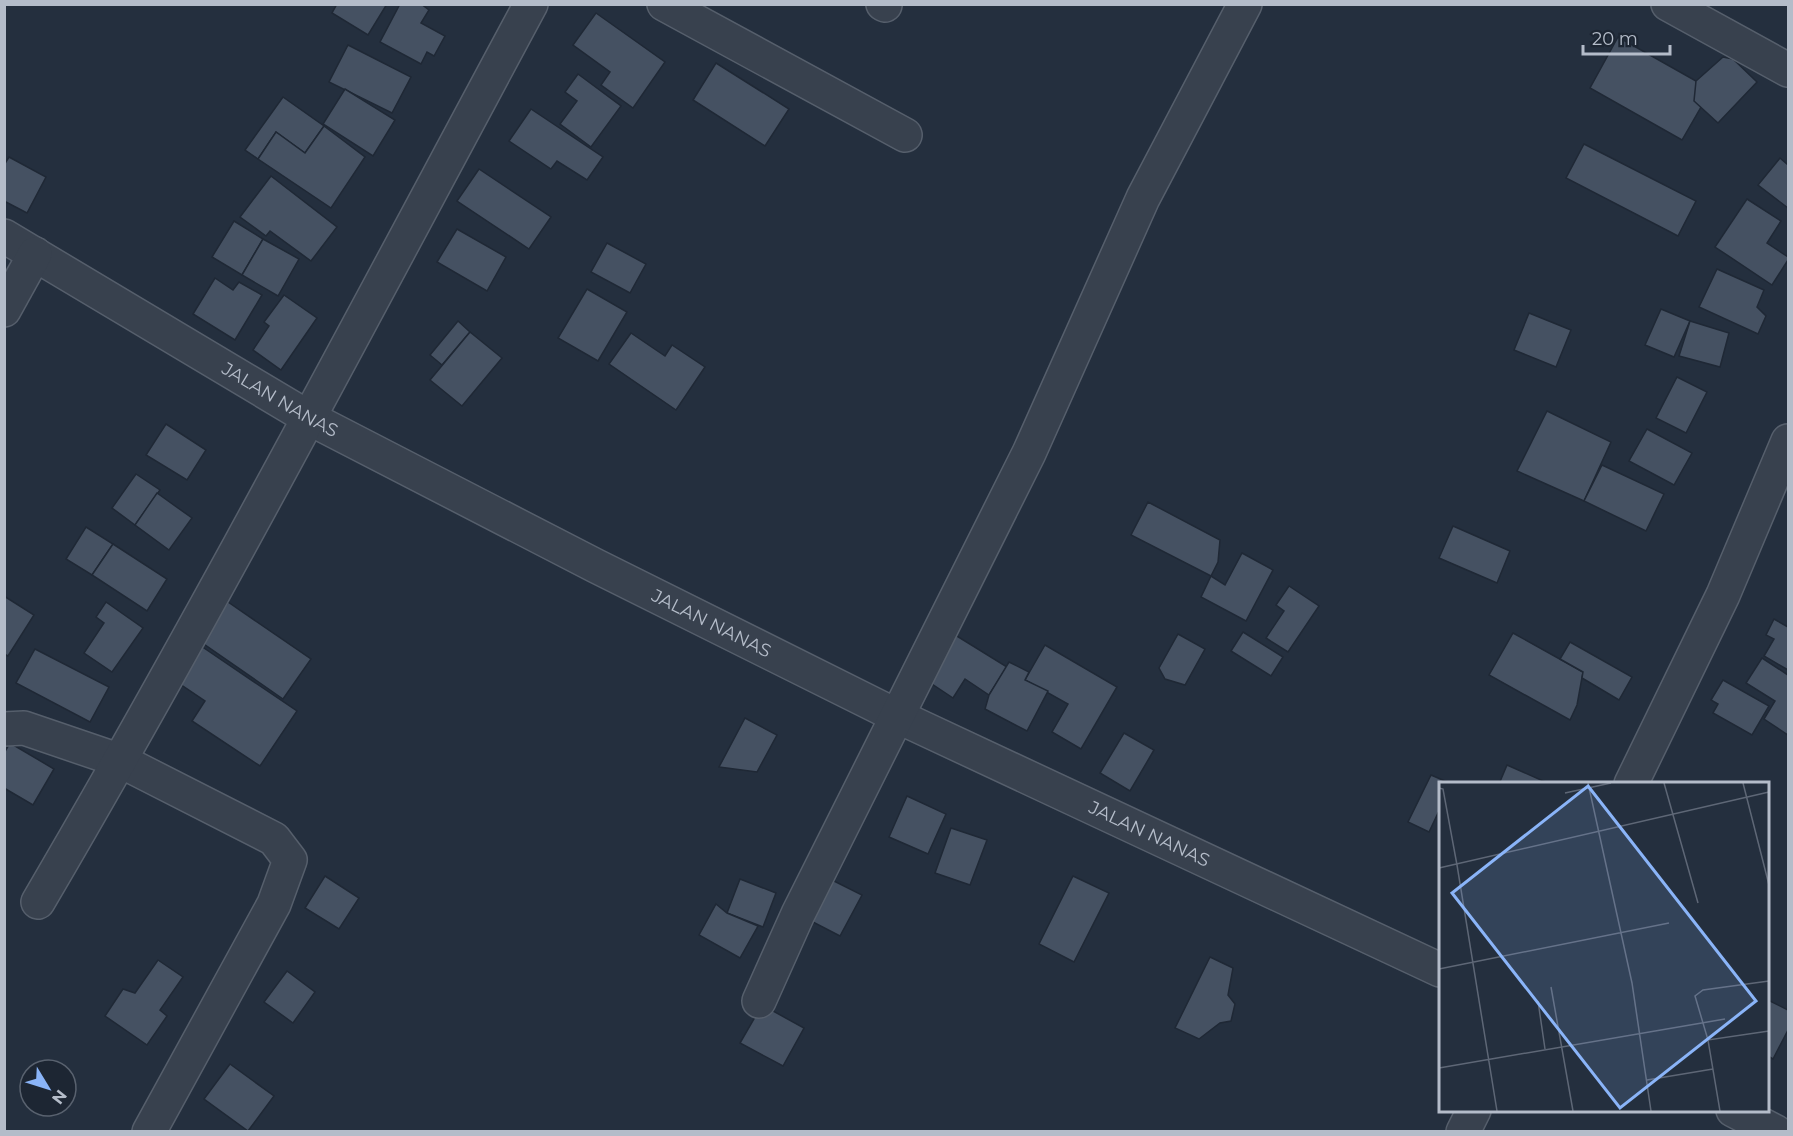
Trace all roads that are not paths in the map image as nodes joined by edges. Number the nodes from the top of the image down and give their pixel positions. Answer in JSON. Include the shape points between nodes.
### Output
{"nodes":[{"id":1,"x":531,"y":4,"type":"edge"},
{"id":2,"x":664,"y":4,"type":"edge"},
{"id":3,"x":1245,"y":4,"type":"edge"},
{"id":4,"x":1668,"y":4,"type":"edge"},
{"id":5,"x":1788,"y":70,"type":"edge"},
{"id":6,"x":905,"y":135,"type":"dead end"},
{"id":7,"x":4,"y":236,"type":"edge"},
{"id":8,"x":35,"y":254,"type":"junction"},
{"id":9,"x":4,"y":310,"type":"edge"},
{"id":10,"x":309,"y":418,"type":"junction"},
{"id":11,"x":1788,"y":441,"type":"edge"},
{"id":12,"x":897,"y":716,"type":"junction"},
{"id":13,"x":4,"y":729,"type":"edge"},
{"id":14,"x":121,"y":761,"type":"junction"},
{"id":15,"x":1632,"y":782,"type":"edge"},
{"id":16,"x":38,"y":902,"type":"dead end"},
{"id":17,"x":1439,"y":970,"type":"edge"},
{"id":18,"x":759,"y":1001,"type":"dead end"},
{"id":19,"x":1473,"y":1112,"type":"edge"},
{"id":20,"x":1737,"y":1112,"type":"edge"},
{"id":21,"x":1788,"y":1125,"type":"edge"},
{"id":22,"x":149,"y":1131,"type":"edge"},
{"id":23,"x":1463,"y":1131,"type":"edge"},
{"id":24,"x":1776,"y":1131,"type":"edge"},
{"id":25,"x":1786,"y":1131,"type":"edge"}],
"edges":[{"from":1,"to":10,"type":"street"},
{"from":2,"to":6,"type":"street"},
{"from":3,"to":12,"type":"street","via":[[1143,198],[1029,453]]},
{"from":4,"to":5,"type":"street"},
{"from":7,"to":8,"type":"street","name":"JALAN NANAS"},
{"from":8,"to":9,"type":"street"},
{"from":8,"to":10,"type":"street","name":"JALAN NANAS"},
{"from":10,"to":12,"type":"street","name":"JALAN NANAS"},
{"from":10,"to":14,"type":"street"},
{"from":11,"to":15,"type":"street","via":[[1723,595]]},
{"from":12,"to":17,"type":"street","name":"JALAN NANAS"},
{"from":12,"to":18,"type":"street"},
{"from":13,"to":14,"type":"street","via":[[24,728]]},
{"from":14,"to":16,"type":"street"},
{"from":14,"to":22,"type":"street","via":[[274,839],[290,860],[274,904]]},
{"from":19,"to":23,"type":"street"},
{"from":20,"to":24,"type":"street"},
{"from":21,"to":25,"type":"street"}]}
